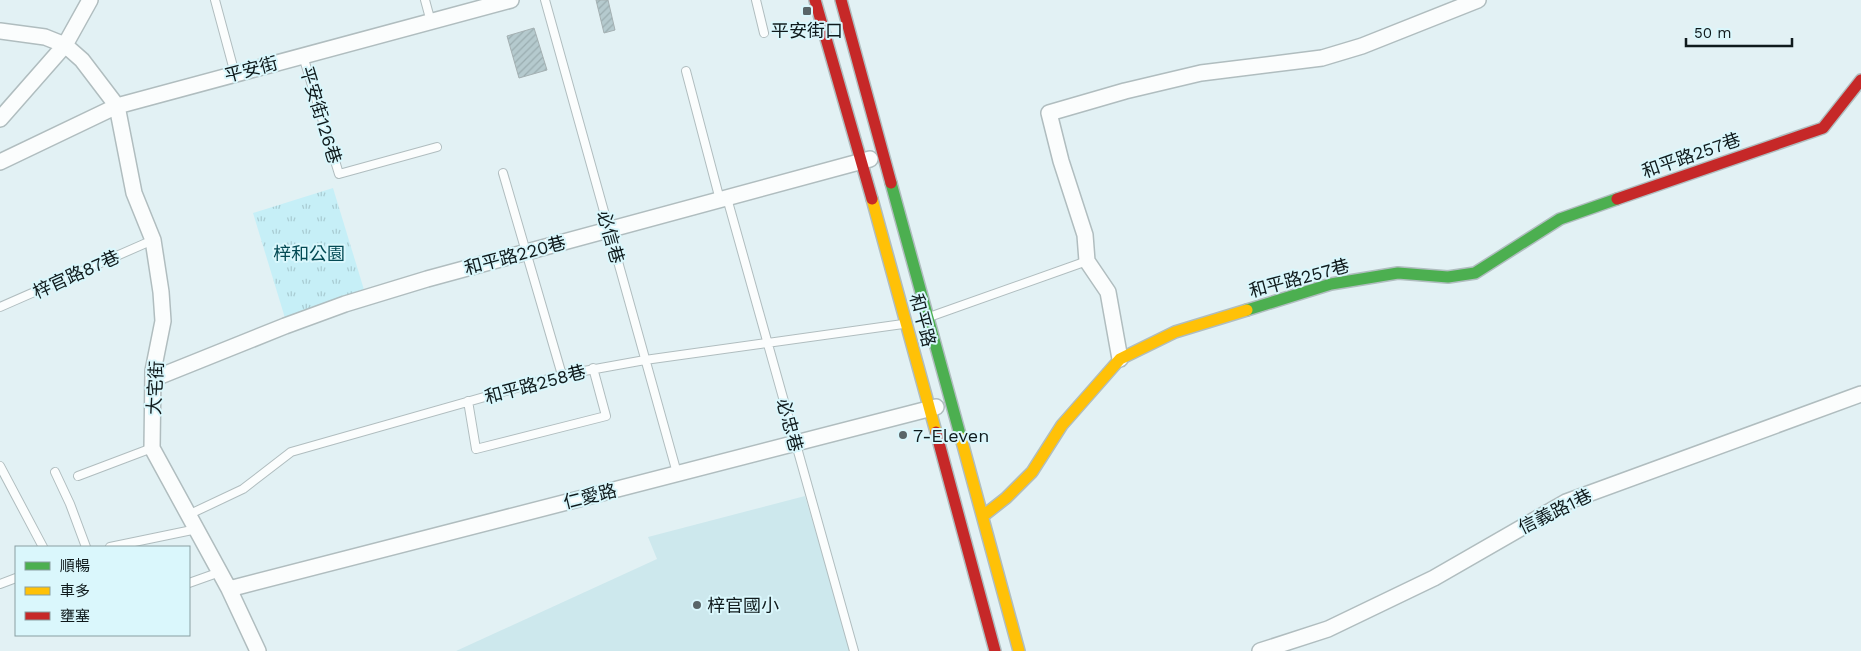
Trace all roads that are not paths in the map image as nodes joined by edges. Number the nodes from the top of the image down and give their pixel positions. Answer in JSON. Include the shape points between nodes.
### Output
{"nodes":[{"id":1,"x":90,"y":0,"type":"edge"},
{"id":2,"x":215,"y":0,"type":"edge"},
{"id":3,"x":425,"y":0,"type":"edge"},
{"id":4,"x":511,"y":0,"type":"edge"},
{"id":5,"x":545,"y":0,"type":"edge"},
{"id":6,"x":756,"y":0,"type":"edge"},
{"id":7,"x":815,"y":0,"type":"edge"},
{"id":8,"x":841,"y":0,"type":"edge"},
{"id":9,"x":1478,"y":0,"type":"edge"},
{"id":10,"x":431,"y":22,"type":"junction"},
{"id":11,"x":0,"y":31,"type":"edge"},
{"id":12,"x":764,"y":33,"type":"dead end"},
{"id":13,"x":64,"y":45,"type":"junction"},
{"id":14,"x":303,"y":56,"type":"junction"},
{"id":15,"x":686,"y":71,"type":"dead end"},
{"id":16,"x":234,"y":74,"type":"junction"},
{"id":17,"x":1861,"y":80,"type":"edge"},
{"id":18,"x":117,"y":106,"type":"junction"},
{"id":19,"x":0,"y":118,"type":"edge"},
{"id":20,"x":437,"y":147,"type":"dead end"},
{"id":21,"x":884,"y":155,"type":"junction"},
{"id":22,"x":862,"y":160,"type":"junction"},
{"id":23,"x":0,"y":162,"type":"edge"},
{"id":24,"x":503,"y":173,"type":"dead end"},
{"id":25,"x":723,"y":199,"type":"junction"},
{"id":26,"x":609,"y":229,"type":"junction"},
{"id":27,"x":153,"y":240,"type":"junction"},
{"id":28,"x":525,"y":252,"type":"junction"},
{"id":29,"x":1087,"y":261,"type":"junction"},
{"id":30,"x":0,"y":307,"type":"edge"},
{"id":31,"x":928,"y":318,"type":"junction"},
{"id":32,"x":905,"y":324,"type":"junction"},
{"id":33,"x":768,"y":342,"type":"junction"},
{"id":34,"x":1120,"y":359,"type":"junction"},
{"id":35,"x":645,"y":360,"type":"junction"},
{"id":36,"x":593,"y":368,"type":"junction"},
{"id":37,"x":562,"y":375,"type":"junction"},
{"id":38,"x":153,"y":379,"type":"junction"},
{"id":39,"x":1861,"y":394,"type":"edge"},
{"id":40,"x":468,"y":401,"type":"junction"},
{"id":41,"x":952,"y":403,"type":"junction"},
{"id":42,"x":930,"y":408,"type":"junction"},
{"id":43,"x":795,"y":443,"type":"junction"},
{"id":44,"x":152,"y":448,"type":"junction"},
{"id":45,"x":0,"y":466,"type":"edge"},
{"id":46,"x":56,"y":472,"type":"dead end"},
{"id":47,"x":677,"y":474,"type":"junction"},
{"id":48,"x":78,"y":476,"type":"dead end"},
{"id":49,"x":188,"y":515,"type":"junction"},
{"id":50,"x":984,"y":516,"type":"junction"},
{"id":51,"x":197,"y":529,"type":"junction"},
{"id":52,"x":42,"y":546,"type":"edge"},
{"id":53,"x":86,"y":546,"type":"edge"},
{"id":54,"x":115,"y":546,"type":"edge"},
{"id":55,"x":220,"y":572,"type":"junction"},
{"id":56,"x":15,"y":578,"type":"edge"},
{"id":57,"x":190,"y":582,"type":"edge"},
{"id":58,"x":0,"y":584,"type":"edge"},
{"id":59,"x":229,"y":589,"type":"junction"},
{"id":60,"x":258,"y":651,"type":"edge"},
{"id":61,"x":854,"y":651,"type":"edge"},
{"id":62,"x":995,"y":651,"type":"edge"},
{"id":63,"x":1018,"y":651,"type":"edge"},
{"id":64,"x":1260,"y":651,"type":"edge"}],
"edges":[{"from":1,"to":13,"type":"street"},
{"from":2,"to":16,"type":"lane"},
{"from":3,"to":10,"type":"lane"},
{"from":4,"to":10,"type":"street","name":"平安街"},
{"from":5,"to":26,"type":"lane","name":"必信巷"},
{"from":6,"to":12,"type":"lane"},
{"from":7,"to":22,"type":"main road","name":"和平路"},
{"from":8,"to":21,"type":"main road","name":"和平路"},
{"from":9,"to":29,"type":"street","via":[[1362,46],[1322,58],[1202,73],[1049,113],[1085,235]]},
{"from":10,"to":14,"type":"street","name":"平安街"},
{"from":11,"to":13,"type":"street","via":[[45,37]]},
{"from":13,"to":18,"type":"street","via":[[82,60]]},
{"from":13,"to":19,"type":"street"},
{"from":14,"to":16,"type":"street","name":"平安街"},
{"from":14,"to":20,"type":"lane","name":"平安街126巷","via":[[339,174]]},
{"from":15,"to":25,"type":"lane","name":"必忠巷"},
{"from":16,"to":18,"type":"street","name":"平安街"},
{"from":17,"to":34,"type":"main road","name":"和平路257巷","via":[[1823,128],[1560,219],[1475,273],[1448,277],[1398,273],[1331,284],[1175,332]]},
{"from":18,"to":23,"type":"street","name":"平安街"},
{"from":18,"to":27,"type":"street","name":"大宅街","via":[[134,193]]},
{"from":21,"to":22,"type":"street","name":"和平路220巷"},
{"from":21,"to":31,"type":"main road","name":"和平路"},
{"from":22,"to":25,"type":"street","name":"和平路220巷"},
{"from":22,"to":32,"type":"main road","name":"和平路"},
{"from":24,"to":28,"type":"lane"},
{"from":25,"to":26,"type":"street","name":"和平路220巷"},
{"from":25,"to":33,"type":"lane","name":"必忠巷"},
{"from":26,"to":28,"type":"street","name":"和平路220巷"},
{"from":26,"to":35,"type":"lane","name":"必信巷"},
{"from":27,"to":30,"type":"lane","name":"梓官路87巷"},
{"from":27,"to":38,"type":"street","name":"大宅街","via":[[163,321]]},
{"from":28,"to":37,"type":"lane"},
{"from":28,"to":38,"type":"street","name":"和平路220巷","via":[[346,304]]},
{"from":29,"to":31,"type":"lane"},
{"from":29,"to":34,"type":"street","via":[[1108,292]]},
{"from":31,"to":41,"type":"main road","name":"和平路"},
{"from":32,"to":33,"type":"lane","name":"和平路258巷"},
{"from":32,"to":42,"type":"main road","name":"和平路"},
{"from":33,"to":35,"type":"lane","name":"和平路258巷"},
{"from":33,"to":43,"type":"lane","name":"必忠巷"},
{"from":34,"to":50,"type":"main road","name":"和平路257巷","via":[[1062,425],[1032,472]]},
{"from":35,"to":36,"type":"lane","name":"和平路258巷"},
{"from":35,"to":47,"type":"lane","name":"必信巷"},
{"from":36,"to":37,"type":"lane","name":"和平路258巷"},
{"from":36,"to":40,"type":"lane","via":[[606,416],[476,449]]},
{"from":37,"to":40,"type":"lane","name":"和平路258巷"},
{"from":38,"to":44,"type":"street","name":"大宅街"},
{"from":39,"to":64,"type":"street","name":"信義路1巷","via":[[1566,502],[1434,578],[1328,629]]},
{"from":40,"to":49,"type":"lane","name":"和平路258巷","via":[[291,452],[243,489]]},
{"from":41,"to":42,"type":"street","name":"仁愛路"},
{"from":41,"to":50,"type":"main road","name":"和平路"},
{"from":42,"to":43,"type":"street","name":"仁愛路"},
{"from":42,"to":62,"type":"main road","name":"和平路"},
{"from":43,"to":47,"type":"street","name":"仁愛路"},
{"from":43,"to":61,"type":"lane","name":"必忠巷"},
{"from":44,"to":48,"type":"lane"},
{"from":44,"to":49,"type":"street","name":"大宅街"},
{"from":45,"to":52,"type":"lane"},
{"from":46,"to":53,"type":"lane"},
{"from":47,"to":59,"type":"street","name":"仁愛路"},
{"from":49,"to":51,"type":"street","name":"大宅街"},
{"from":50,"to":63,"type":"main road","name":"和平路"},
{"from":51,"to":54,"type":"lane"},
{"from":51,"to":55,"type":"street","name":"大宅街"},
{"from":55,"to":57,"type":"lane"},
{"from":55,"to":59,"type":"street","name":"大宅街"},
{"from":56,"to":58,"type":"lane"},
{"from":59,"to":60,"type":"street","name":"大宅街"}]}
